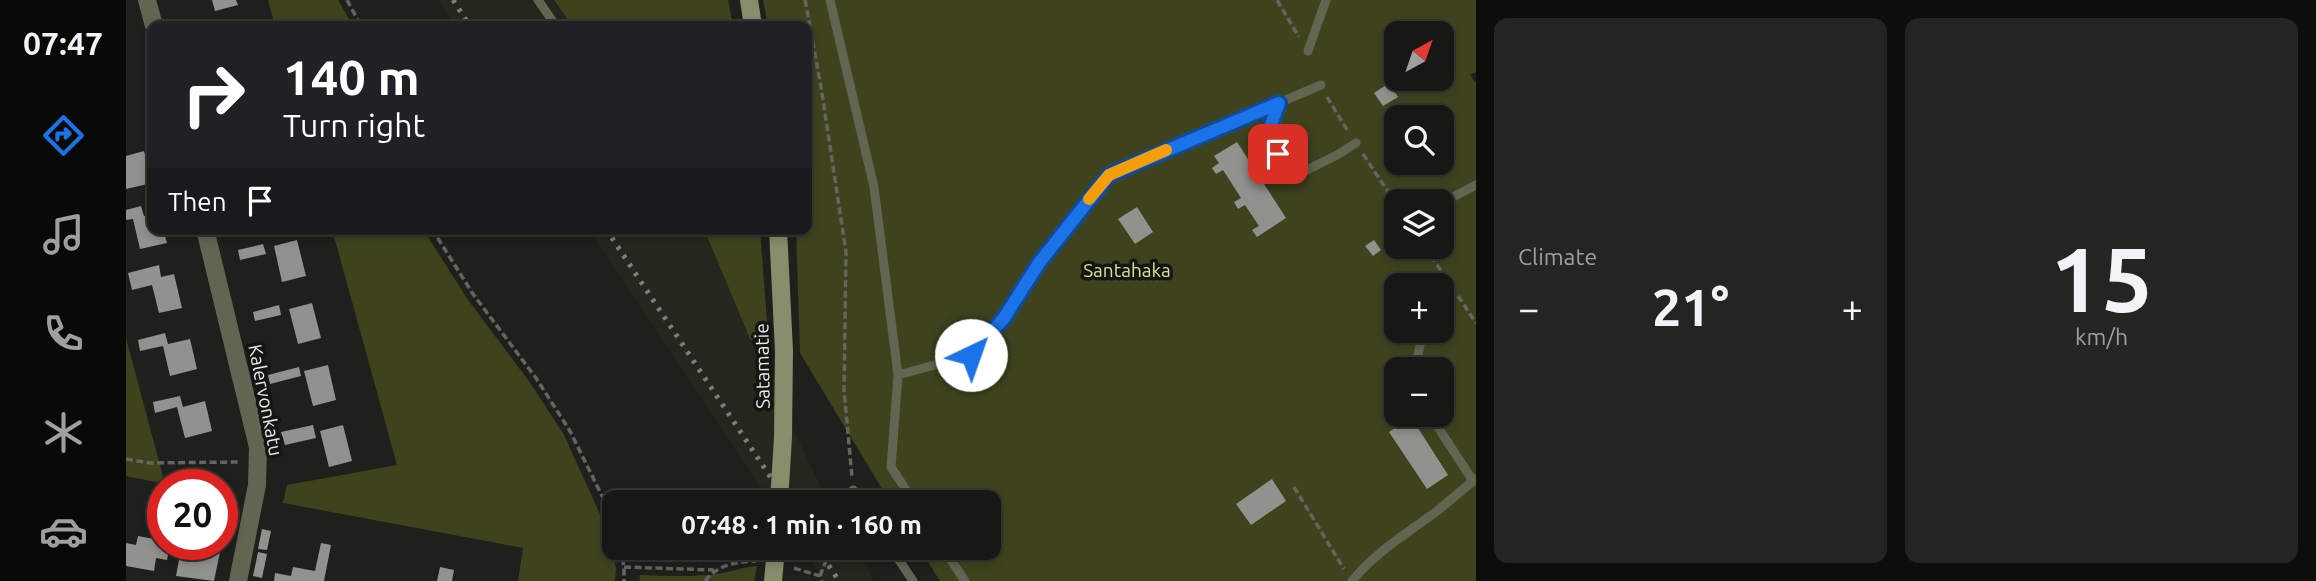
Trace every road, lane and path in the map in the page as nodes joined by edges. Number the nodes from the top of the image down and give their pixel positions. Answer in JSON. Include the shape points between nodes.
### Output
{"nodes":[{"id":1,"x":147,"y":0,"type":"edge"},
{"id":2,"x":347,"y":0,"type":"edge"},
{"id":3,"x":538,"y":0,"type":"edge"},
{"id":4,"x":749,"y":0,"type":"edge"},
{"id":5,"x":805,"y":0,"type":"edge"},
{"id":6,"x":830,"y":0,"type":"edge"},
{"id":7,"x":1277,"y":0,"type":"edge"},
{"id":8,"x":1325,"y":0,"type":"edge"},
{"id":9,"x":153,"y":21,"type":"edge"},
{"id":10,"x":358,"y":21,"type":"edge"},
{"id":11,"x":553,"y":21,"type":"edge"},
{"id":12,"x":752,"y":21,"type":"edge"},
{"id":13,"x":809,"y":21,"type":"edge"},
{"id":14,"x":812,"y":38,"type":"edge"},
{"id":15,"x":1308,"y":51,"type":"joint"},
{"id":16,"x":1321,"y":85,"type":"dead end"},
{"id":17,"x":1279,"y":103,"type":"junction"},
{"id":18,"x":1356,"y":143,"type":"dead end"},
{"id":19,"x":1476,"y":185,"type":"edge"},
{"id":20,"x":1454,"y":197,"type":"edge"},
{"id":21,"x":206,"y":235,"type":"edge"},
{"id":22,"x":436,"y":235,"type":"edge"},
{"id":23,"x":778,"y":235,"type":"edge"},
{"id":24,"x":898,"y":375,"type":"junction"},
{"id":25,"x":1438,"y":427,"type":"edge"},
{"id":26,"x":126,"y":458,"type":"edge"},
{"id":27,"x":259,"y":461,"type":"junction"},
{"id":28,"x":1475,"y":480,"type":"edge"},
{"id":29,"x":1294,"y":487,"type":"dead end"},
{"id":30,"x":780,"y":490,"type":"edge"},
{"id":31,"x":853,"y":490,"type":"edge"},
{"id":32,"x":906,"y":490,"type":"edge"},
{"id":33,"x":602,"y":496,"type":"edge"},
{"id":34,"x":623,"y":560,"type":"edge"},
{"id":35,"x":775,"y":560,"type":"edge"},
{"id":36,"x":826,"y":560,"type":"edge"},
{"id":37,"x":899,"y":560,"type":"edge"},
{"id":38,"x":951,"y":560,"type":"edge"},
{"id":39,"x":624,"y":567,"type":"junction"},
{"id":40,"x":1344,"y":569,"type":"dead end"},
{"id":41,"x":714,"y":570,"type":"dead end"},
{"id":42,"x":820,"y":576,"type":"dead end"},
{"id":43,"x":238,"y":581,"type":"edge"},
{"id":44,"x":624,"y":581,"type":"edge"},
{"id":45,"x":773,"y":581,"type":"edge"},
{"id":46,"x":913,"y":581,"type":"edge"},
{"id":47,"x":965,"y":581,"type":"edge"},
{"id":48,"x":1352,"y":581,"type":"edge"}],
"edges":[{"from":1,"to":9,"type":"street"},
{"from":2,"to":10,"type":"path"},
{"from":3,"to":11,"type":"lane"},
{"from":4,"to":12,"type":"main road"},
{"from":5,"to":13,"type":"path"},
{"from":6,"to":24,"type":"lane","via":[[874,187]]},
{"from":7,"to":15,"type":"path"},
{"from":8,"to":15,"type":"lane"},
{"from":14,"to":31,"type":"path","via":[[846,253],[844,390]]},
{"from":16,"to":17,"type":"lane"},
{"from":17,"to":18,"type":"lane","via":[[1268,133],[1295,176]]},
{"from":17,"to":24,"type":"lane","via":[[1109,175],[1039,263],[1004,318],[971,355]]},
{"from":19,"to":20,"type":"lane"},
{"from":21,"to":27,"type":"street","name":"Kalervonkatu"},
{"from":22,"to":33,"type":"path","via":[[570,430]]},
{"from":23,"to":30,"type":"main road","name":"Satamatie","bridge":true,"via":[[784,351]]},
{"from":24,"to":32,"type":"lane","via":[[891,467]]},
{"from":25,"to":28,"type":"lane"},
{"from":26,"to":27,"type":"path","via":[[150,463]]},
{"from":27,"to":43,"type":"street","name":"Kalervonkatu"},
{"from":28,"to":48,"type":"lane","via":[[1395,539]]},
{"from":29,"to":40,"type":"path"},
{"from":34,"to":39,"type":"path"},
{"from":35,"to":45,"type":"main road","bridge":true},
{"from":36,"to":42,"type":"path","bridge":true},
{"from":37,"to":46,"type":"lane"},
{"from":38,"to":47,"type":"lane"},
{"from":39,"to":41,"type":"path"},
{"from":39,"to":44,"type":"path"}]}
